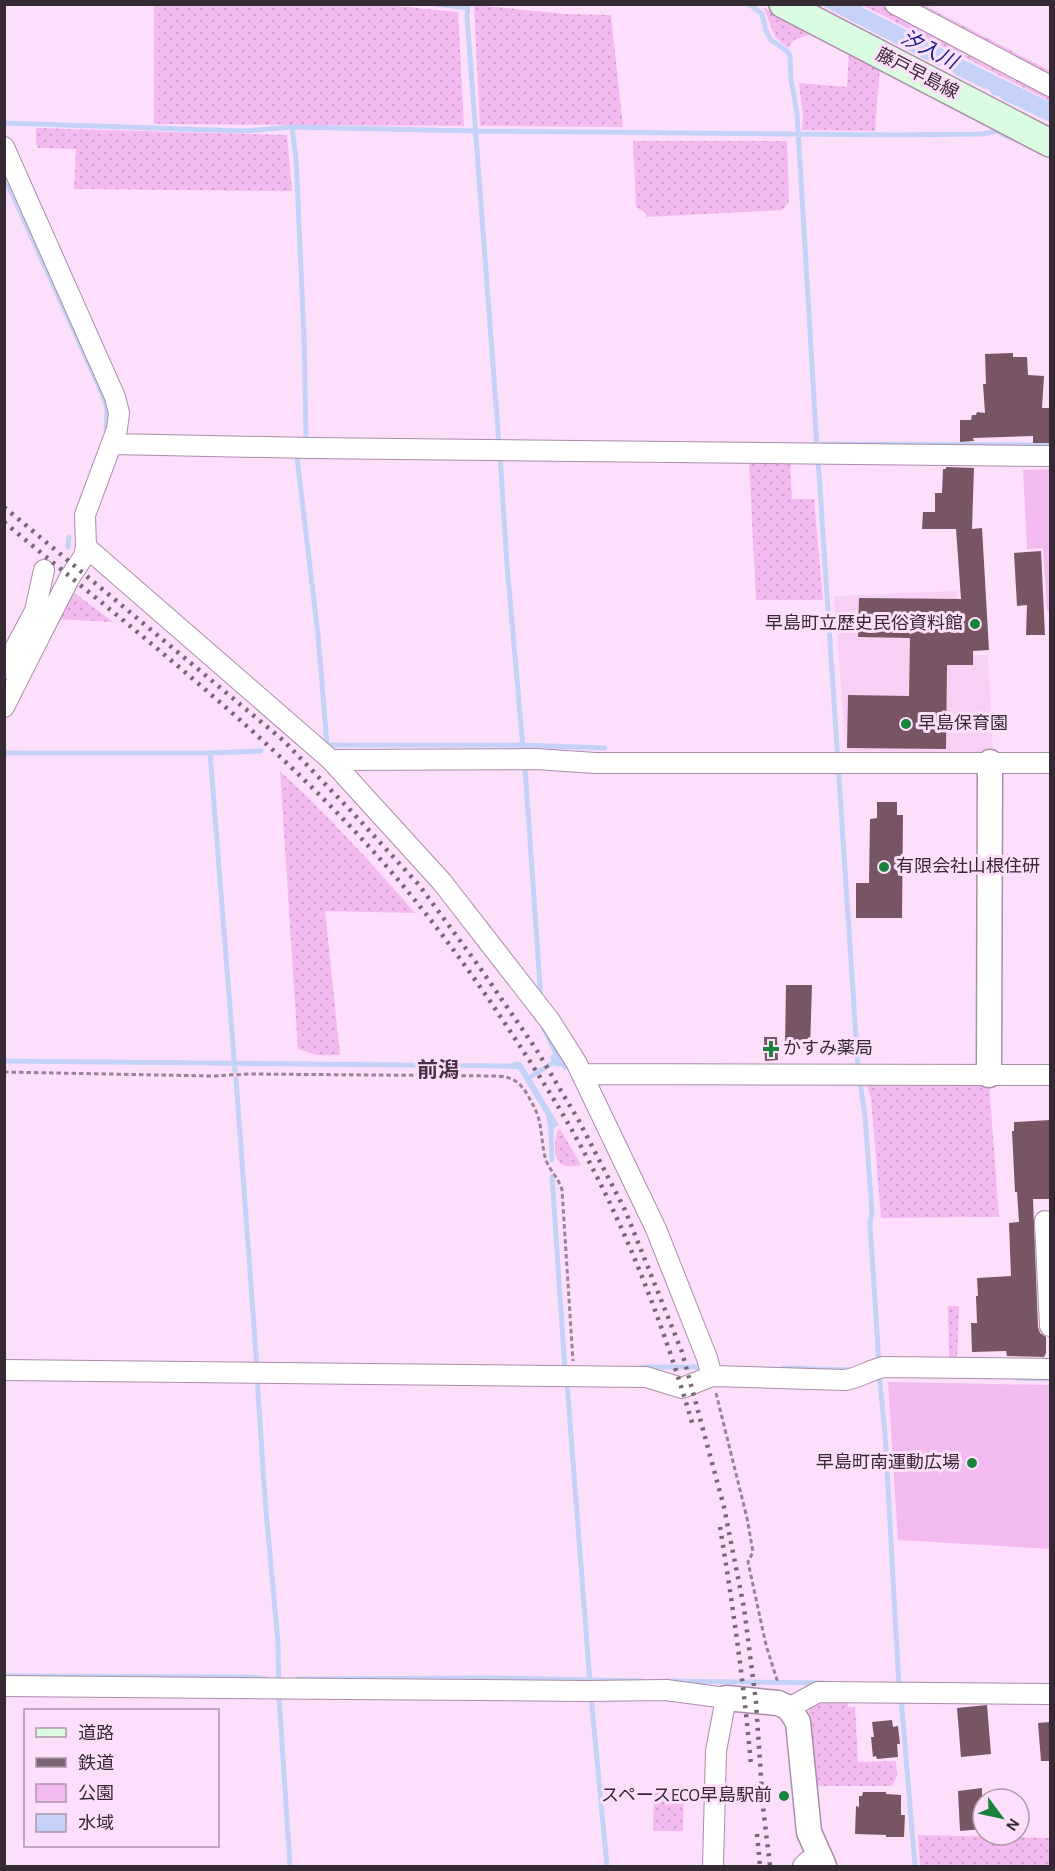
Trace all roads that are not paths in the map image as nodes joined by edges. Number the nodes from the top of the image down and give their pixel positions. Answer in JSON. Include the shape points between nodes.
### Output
{"nodes":[{"id":1,"x":783,"y":4,"type":"edge"},
{"id":2,"x":895,"y":4,"type":"edge"},
{"id":3,"x":1050,"y":86,"type":"edge"},
{"id":4,"x":1050,"y":143,"type":"edge"},
{"id":5,"x":4,"y":147,"type":"edge"},
{"id":6,"x":112,"y":444,"type":"junction"},
{"id":7,"x":1050,"y":456,"type":"edge"},
{"id":8,"x":86,"y":547,"type":"junction"},
{"id":9,"x":44,"y":570,"type":"dead end"},
{"id":10,"x":42,"y":615,"type":"junction"},
{"id":11,"x":4,"y":669,"type":"edge"},
{"id":12,"x":6,"y":695,"type":"edge"},
{"id":13,"x":331,"y":760,"type":"junction"},
{"id":14,"x":990,"y":762,"type":"junction"},
{"id":15,"x":1050,"y":763,"type":"edge"},
{"id":16,"x":579,"y":1068,"type":"junction"},
{"id":17,"x":989,"y":1075,"type":"junction"},
{"id":18,"x":1050,"y":1075,"type":"edge"},
{"id":19,"x":1046,"y":1221,"type":"dead end"},
{"id":20,"x":1050,"y":1326,"type":"edge"},
{"id":21,"x":710,"y":1369,"type":"junction"},
{"id":22,"x":1050,"y":1369,"type":"edge"},
{"id":23,"x":4,"y":1370,"type":"edge"},
{"id":24,"x":4,"y":1686,"type":"edge"},
{"id":25,"x":1050,"y":1694,"type":"edge"},
{"id":26,"x":742,"y":1700,"type":"junction"},
{"id":27,"x":789,"y":1708,"type":"junction"},
{"id":28,"x":815,"y":1862,"type":"edge"},
{"id":29,"x":713,"y":1866,"type":"edge"}],
"edges":[{"from":1,"to":4,"type":"main road","name":"藤戸早島線"},
{"from":2,"to":3,"type":"street"},
{"from":5,"to":6,"type":"street","via":[[115,397],[120,413]]},
{"from":6,"to":7,"type":"street"},
{"from":6,"to":8,"type":"street","via":[[85,515]]},
{"from":8,"to":10,"type":"street","via":[[84,556]]},
{"from":8,"to":13,"type":"street"},
{"from":9,"to":10,"type":"street"},
{"from":10,"to":11,"type":"street"},
{"from":10,"to":12,"type":"street"},
{"from":13,"to":14,"type":"street"},
{"from":13,"to":16,"type":"street","via":[[442,882],[550,1021]]},
{"from":14,"to":15,"type":"street"},
{"from":14,"to":17,"type":"street"},
{"from":16,"to":17,"type":"street"},
{"from":16,"to":21,"type":"street","via":[[656,1229]]},
{"from":17,"to":18,"type":"street"},
{"from":19,"to":20,"type":"street"},
{"from":21,"to":22,"type":"street","via":[[845,1380],[872,1371]]},
{"from":21,"to":23,"type":"street","via":[[682,1388],[646,1377]]},
{"from":24,"to":26,"type":"street","via":[[666,1690]]},
{"from":25,"to":27,"type":"street","via":[[818,1692]]},
{"from":26,"to":27,"type":"street","via":[[778,1702]]},
{"from":26,"to":29,"type":"street","via":[[716,1751]]},
{"from":27,"to":28,"type":"street","via":[[798,1722]]}]}
